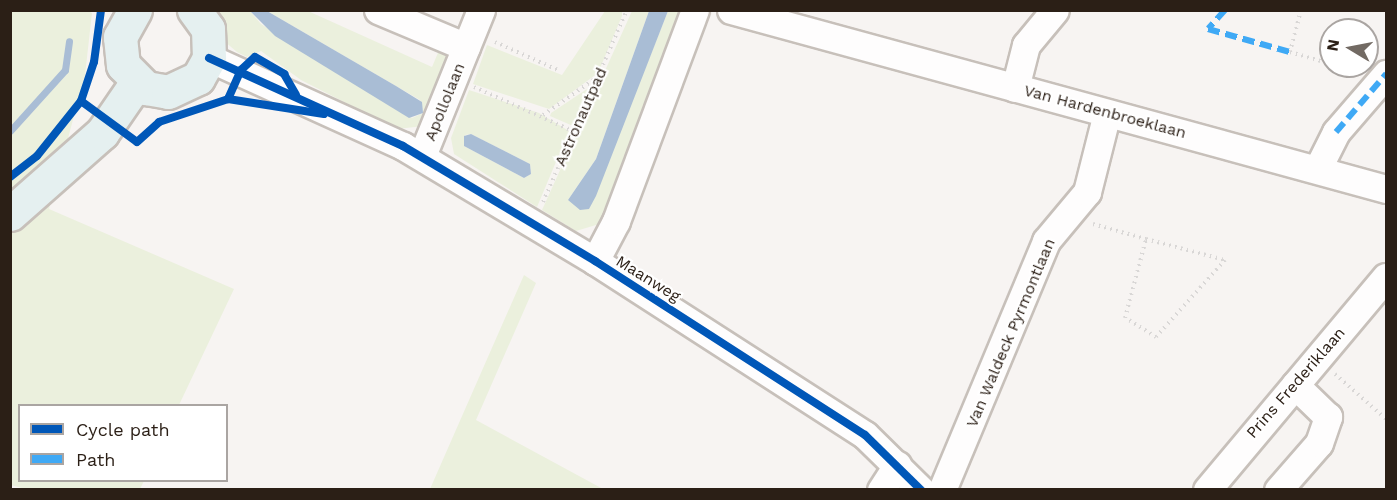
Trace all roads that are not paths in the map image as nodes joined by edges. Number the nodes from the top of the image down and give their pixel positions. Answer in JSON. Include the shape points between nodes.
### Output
{"nodes":[{"id":1,"x":194,"y":10,"type":"edge"},
{"id":2,"x":378,"y":10,"type":"edge"},
{"id":3,"x":695,"y":10,"type":"edge"},
{"id":4,"x":731,"y":10,"type":"edge"},
{"id":5,"x":1055,"y":10,"type":"edge"},
{"id":6,"x":127,"y":13,"type":"edge"},
{"id":7,"x":817,"y":22,"type":"edge"},
{"id":8,"x":473,"y":30,"type":"edge"},
{"id":9,"x":209,"y":58,"type":"junction"},
{"id":10,"x":1386,"y":74,"type":"edge"},
{"id":11,"x":137,"y":82,"type":"junction"},
{"id":12,"x":1015,"y":88,"type":"junction"},
{"id":13,"x":1107,"y":113,"type":"junction"},
{"id":14,"x":422,"y":156,"type":"junction"},
{"id":15,"x":1318,"y":168,"type":"junction"},
{"id":16,"x":1386,"y":189,"type":"edge"},
{"id":17,"x":10,"y":214,"type":"edge"},
{"id":18,"x":594,"y":261,"type":"junction"},
{"id":19,"x":1386,"y":277,"type":"edge"},
{"id":20,"x":1294,"y":385,"type":"junction"},
{"id":21,"x":897,"y":465,"type":"junction"},
{"id":22,"x":881,"y":489,"type":"edge"},
{"id":23,"x":921,"y":489,"type":"edge"},
{"id":24,"x":942,"y":489,"type":"edge"},
{"id":25,"x":1207,"y":489,"type":"edge"},
{"id":26,"x":1278,"y":489,"type":"edge"}],
"edges":[{"from":1,"to":9,"type":"main road","via":[[208,29]]},
{"from":2,"to":8,"type":"street","name":"Apollolaan"},
{"from":3,"to":18,"type":"street","via":[[616,221]]},
{"from":4,"to":7,"type":"street","name":"Van Hardenbroeklaan"},
{"from":5,"to":12,"type":"street","via":[[1026,45]]},
{"from":6,"to":11,"type":"main road","via":[[119,51]]},
{"from":7,"to":12,"type":"street","name":"Van Hardenbroeklaan"},
{"from":8,"to":14,"type":"street","name":"Apollolaan","via":[[456,80]]},
{"from":9,"to":11,"type":"main road","via":[[198,78],[179,89],[157,91]]},
{"from":9,"to":14,"type":"street","name":"Maanweg"},
{"from":10,"to":15,"type":"street","via":[[1336,132]]},
{"from":11,"to":17,"type":"main road","via":[[102,133]]},
{"from":12,"to":13,"type":"street","name":"Van Hardenbroeklaan"},
{"from":13,"to":15,"type":"street","name":"Van Hardenbroeklaan"},
{"from":13,"to":24,"type":"street","name":"Van Waldeck Pyrmontlaan","via":[[1087,192],[1046,242]]},
{"from":14,"to":18,"type":"street","name":"Maanweg"},
{"from":15,"to":16,"type":"street","name":"Van Hardenbroeklaan"},
{"from":18,"to":21,"type":"street","name":"Maanweg","via":[[865,435]]},
{"from":19,"to":20,"type":"street","name":"Prins Frederiklaan"},
{"from":20,"to":25,"type":"street","name":"Prins Frederiklaan"},
{"from":20,"to":26,"type":"street","via":[[1328,417],[1319,444]]},
{"from":21,"to":22,"type":"street"},
{"from":21,"to":23,"type":"street","name":"Maanweg"}]}
